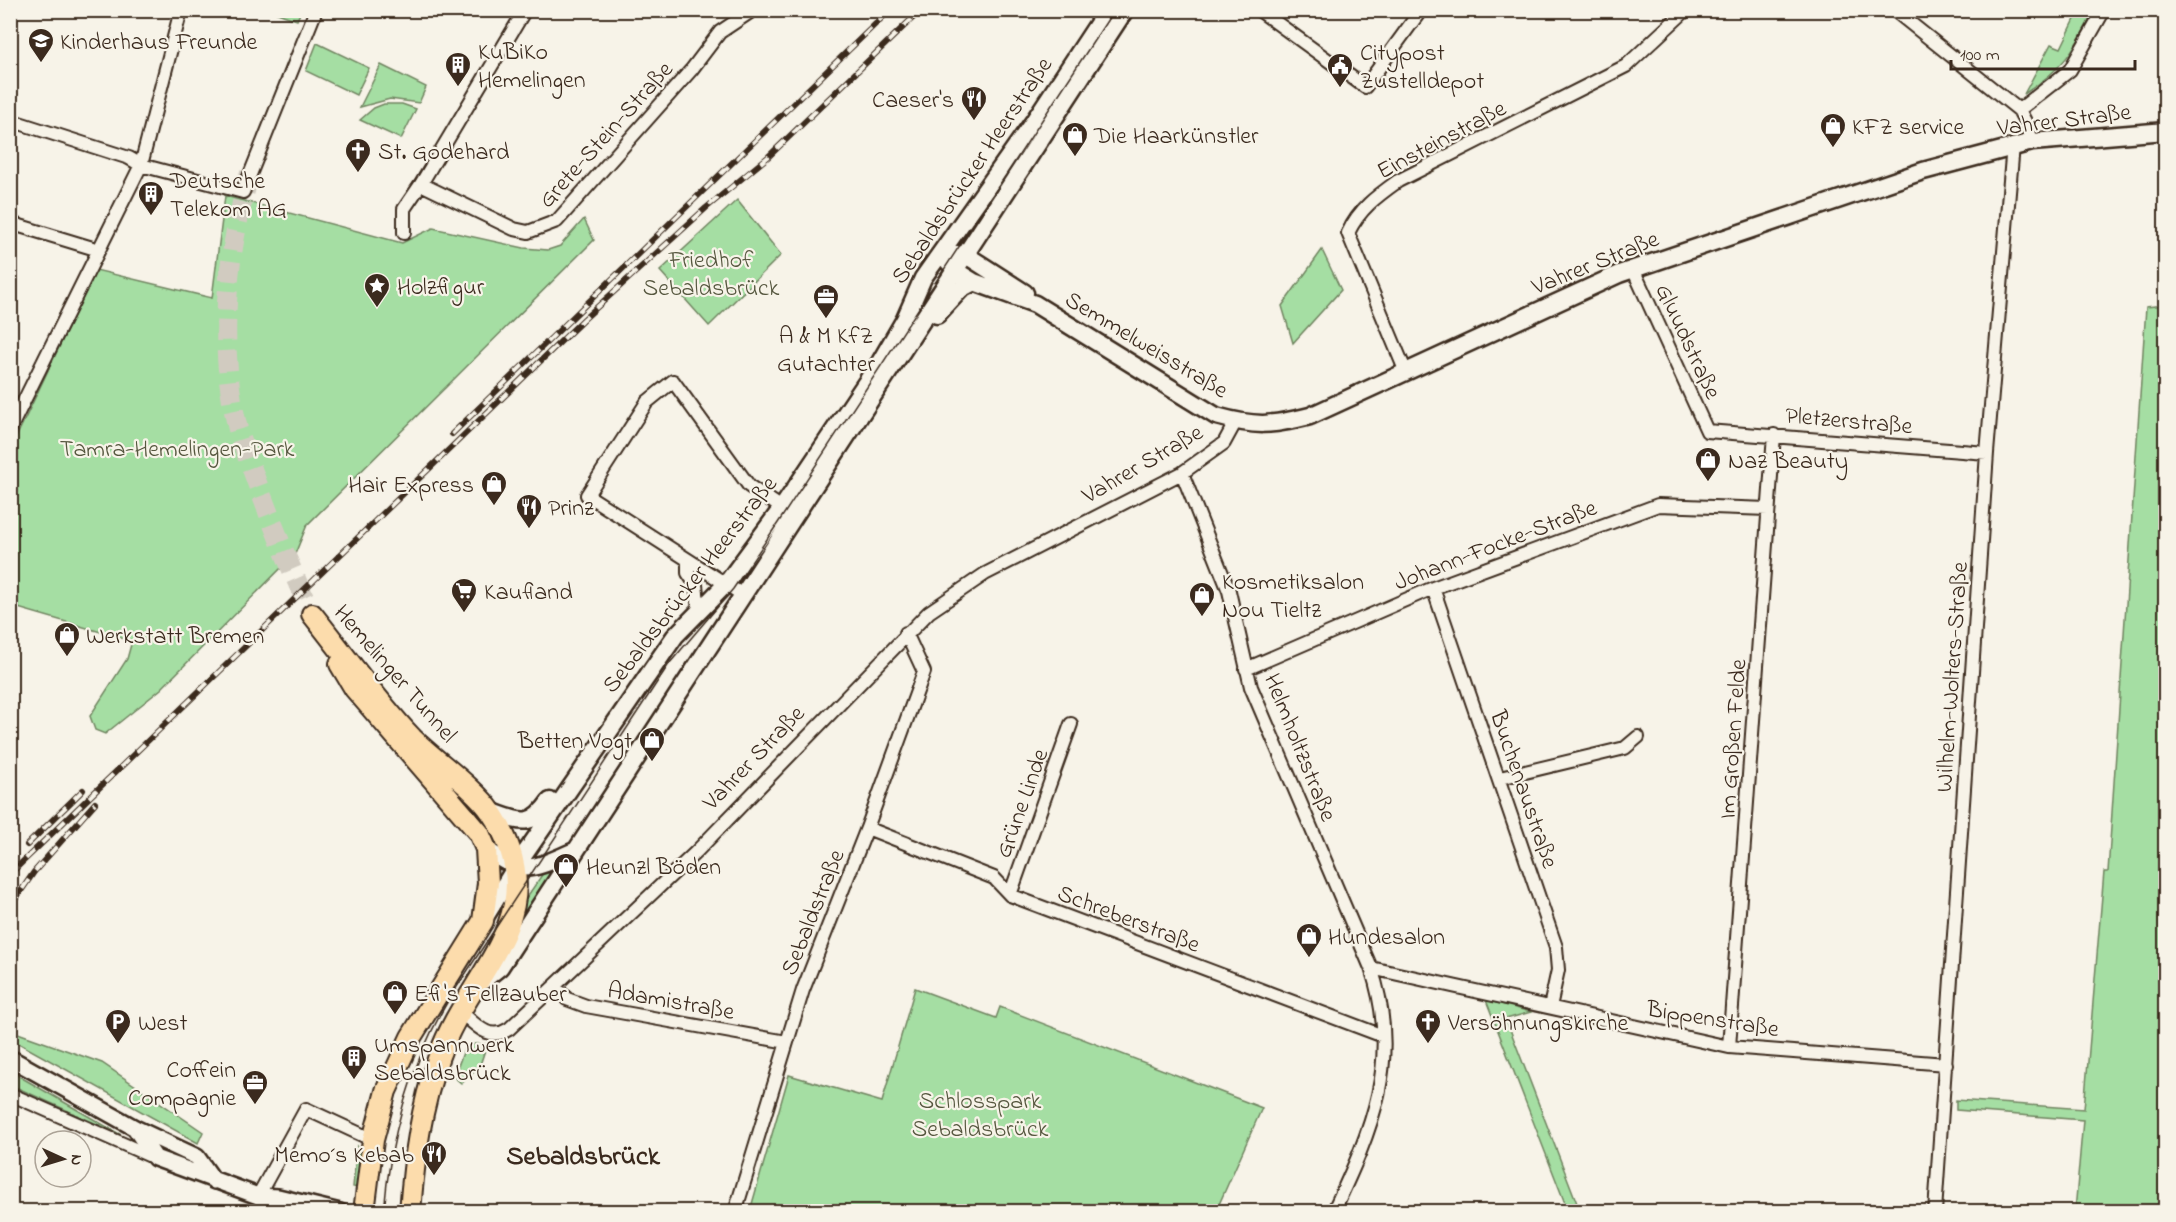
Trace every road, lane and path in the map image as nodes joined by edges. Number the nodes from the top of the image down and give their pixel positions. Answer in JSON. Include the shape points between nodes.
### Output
{"nodes":[{"id":1,"x":181,"y":10,"type":"edge"},
{"id":2,"x":316,"y":10,"type":"edge"},
{"id":3,"x":525,"y":10,"type":"edge"},
{"id":4,"x":753,"y":10,"type":"edge"},
{"id":5,"x":1107,"y":10,"type":"edge"},
{"id":6,"x":1125,"y":10,"type":"edge"},
{"id":7,"x":1259,"y":10,"type":"edge"},
{"id":8,"x":1421,"y":10,"type":"edge"},
{"id":9,"x":1686,"y":10,"type":"edge"},
{"id":10,"x":1894,"y":10,"type":"edge"},
{"id":11,"x":2104,"y":10,"type":"edge"},
{"id":12,"x":2019,"y":110,"type":"junction"},
{"id":13,"x":10,"y":120,"type":"edge"},
{"id":14,"x":2166,"y":131,"type":"edge"},
{"id":15,"x":2032,"y":142,"type":"junction"},
{"id":16,"x":2013,"y":146,"type":"junction"},
{"id":17,"x":141,"y":165,"type":"junction"},
{"id":18,"x":421,"y":184,"type":"junction"},
{"id":19,"x":10,"y":223,"type":"edge"},
{"id":20,"x":404,"y":233,"type":"dead end"},
{"id":21,"x":99,"y":250,"type":"junction"},
{"id":22,"x":941,"y":254,"type":"junction"},
{"id":23,"x":966,"y":255,"type":"junction"},
{"id":24,"x":1633,"y":269,"type":"junction"},
{"id":25,"x":956,"y":270,"type":"junction"},
{"id":26,"x":975,"y":282,"type":"junction"},
{"id":27,"x":1035,"y":304,"type":"junction"},
{"id":28,"x":925,"y":319,"type":"junction"},
{"id":29,"x":1406,"y":370,"type":"junction"},
{"id":30,"x":1236,"y":422,"type":"junction"},
{"id":31,"x":10,"y":429,"type":"edge"},
{"id":32,"x":1707,"y":431,"type":"joint"},
{"id":33,"x":1774,"y":435,"type":"junction"},
{"id":34,"x":1988,"y":453,"type":"junction"},
{"id":35,"x":1182,"y":473,"type":"junction"},
{"id":36,"x":782,"y":508,"type":"junction"},
{"id":37,"x":1768,"y":509,"type":"junction"},
{"id":38,"x":688,"y":560,"type":"junction"},
{"id":39,"x":726,"y":585,"type":"junction"},
{"id":40,"x":1433,"y":588,"type":"junction"},
{"id":41,"x":743,"y":595,"type":"junction"},
{"id":42,"x":699,"y":610,"type":"junction"},
{"id":43,"x":906,"y":633,"type":"junction"},
{"id":44,"x":1246,"y":669,"type":"junction"},
{"id":45,"x":1071,"y":724,"type":"dead end"},
{"id":46,"x":1638,"y":737,"type":"dead end"},
{"id":47,"x":595,"y":750,"type":"junction"},
{"id":48,"x":1500,"y":778,"type":"junction"},
{"id":49,"x":490,"y":811,"type":"junction"},
{"id":50,"x":867,"y":828,"type":"junction"},
{"id":51,"x":486,"y":849,"type":"junction"},
{"id":52,"x":574,"y":851,"type":"junction"},
{"id":53,"x":515,"y":868,"type":"junction"},
{"id":54,"x":1010,"y":895,"type":"junction"},
{"id":55,"x":483,"y":921,"type":"junction"},
{"id":56,"x":1371,"y":968,"type":"junction"},
{"id":57,"x":477,"y":985,"type":"junction"},
{"id":58,"x":555,"y":986,"type":"junction"},
{"id":59,"x":1550,"y":1007,"type":"junction"},
{"id":60,"x":460,"y":1012,"type":"junction"},
{"id":61,"x":1383,"y":1035,"type":"junction"},
{"id":62,"x":787,"y":1042,"type":"junction"},
{"id":63,"x":1729,"y":1047,"type":"junction"},
{"id":64,"x":10,"y":1058,"type":"edge"},
{"id":65,"x":1946,"y":1064,"type":"junction"},
{"id":66,"x":10,"y":1094,"type":"edge"},
{"id":67,"x":135,"y":1128,"type":"junction"},
{"id":68,"x":373,"y":1140,"type":"junction"},
{"id":69,"x":155,"y":1158,"type":"junction"},
{"id":70,"x":214,"y":1180,"type":"junction"},
{"id":71,"x":258,"y":1196,"type":"junction"},
{"id":72,"x":279,"y":1212,"type":"edge"},
{"id":73,"x":340,"y":1212,"type":"edge"},
{"id":74,"x":364,"y":1212,"type":"edge"},
{"id":75,"x":410,"y":1212,"type":"edge"},
{"id":76,"x":735,"y":1212,"type":"edge"},
{"id":77,"x":1333,"y":1212,"type":"edge"},
{"id":78,"x":1935,"y":1212,"type":"edge"}],
"edges":[{"from":1,"to":17,"type":"street"},
{"from":2,"to":17,"type":"street","via":[[243,192]]},
{"from":3,"to":18,"type":"street"},
{"from":4,"to":18,"type":"street","name":"Grete-Stein-Straße","via":[[720,32],[692,69],[549,226],[528,232],[514,230]]},
{"from":5,"to":22,"type":"main road","name":"Sebaldsbrücker Heerstraße"},
{"from":6,"to":23,"type":"main road","name":"Sebaldsbrücker Heerstraße"},
{"from":7,"to":8,"type":"street","via":[[1365,87]]},
{"from":9,"to":29,"type":"street","name":"Einsteinstraße","via":[[1626,66],[1398,181],[1356,216],[1348,233]]},
{"from":10,"to":12,"type":"street"},
{"from":11,"to":12,"type":"street","via":[[2070,70]]},
{"from":12,"to":15,"type":"street"},
{"from":13,"to":17,"type":"street"},
{"from":14,"to":15,"type":"main road","name":"Vahrer Straße"},
{"from":15,"to":16,"type":"main road","name":"Vahrer Straße"},
{"from":16,"to":24,"type":"main road","name":"Vahrer Straße","via":[[1923,171]]},
{"from":16,"to":34,"type":"street","name":"Wilhelm-Wolters-Straße"},
{"from":17,"to":21,"type":"street"},
{"from":18,"to":20,"type":"street","via":[[404,209]]},
{"from":19,"to":21,"type":"street"},
{"from":21,"to":31,"type":"street"},
{"from":22,"to":23,"type":"main road"},
{"from":22,"to":25,"type":"main road","name":"Semmelweisstraße"},
{"from":22,"to":36,"type":"main road","name":"Sebaldsbrücker Heerstraße","via":[[923,278],[880,362]]},
{"from":23,"to":25,"type":"main road","name":"Sebaldsbrücker Heerstraße"},
{"from":23,"to":27,"type":"main road","name":"Semmelweisstraße"},
{"from":24,"to":29,"type":"main road","name":"Vahrer Straße"},
{"from":24,"to":32,"type":"street","name":"Gluudstraße"},
{"from":25,"to":26,"type":"main road","name":"Semmelweisstraße"},
{"from":25,"to":28,"type":"main road","name":"Sebaldsbrücker Heerstraße"},
{"from":26,"to":27,"type":"main road","name":"Semmelweisstraße"},
{"from":26,"to":28,"type":"main road","via":[[961,289],[937,315]]},
{"from":27,"to":30,"type":"main road","name":"Semmelweisstraße","via":[[1216,416]]},
{"from":28,"to":41,"type":"main road","name":"Sebaldsbrücker Heerstraße"},
{"from":29,"to":30,"type":"main road","name":"Vahrer Straße","via":[[1310,416],[1273,425]]},
{"from":30,"to":35,"type":"street","name":"Vahrer Straße","via":[[1224,443]]},
{"from":32,"to":33,"type":"street","name":"Pletzerstraße"},
{"from":33,"to":34,"type":"street","name":"Pletzerstraße"},
{"from":33,"to":37,"type":"street","name":"Im Großen Felde"},
{"from":34,"to":65,"type":"street","name":"Wilhelm-Wolters-Straße"},
{"from":35,"to":43,"type":"street","name":"Vahrer Straße","via":[[985,574],[946,599]]},
{"from":35,"to":44,"type":"street","name":"Helmholtzstraße","via":[[1229,591]]},
{"from":36,"to":38,"type":"street","via":[[748,486],[673,381],[647,402],[587,495]]},
{"from":36,"to":39,"type":"main road","name":"Sebaldsbrücker Heerstraße"},
{"from":37,"to":40,"type":"street","name":"Johann-Focke-Straße","via":[[1658,505]]},
{"from":37,"to":63,"type":"street","name":"Im Großen Felde"},
{"from":38,"to":39,"type":"street"},
{"from":38,"to":42,"type":"street"},
{"from":39,"to":41,"type":"street"},
{"from":39,"to":42,"type":"main road","name":"Sebaldsbrücker Heerstraße"},
{"from":40,"to":44,"type":"street","name":"Johann-Focke-Straße"},
{"from":40,"to":48,"type":"street","name":"Buchenaustraße"},
{"from":41,"to":52,"type":"main road","name":"Sebaldsbrücker Heerstraße"},
{"from":42,"to":47,"type":"main road","name":"Sebaldsbrücker Heerstraße","via":[[675,636]]},
{"from":43,"to":50,"type":"street","name":"Sebaldstraße","via":[[924,672]]},
{"from":43,"to":58,"type":"street","name":"Vahrer Straße","via":[[696,852]]},
{"from":44,"to":56,"type":"street","name":"Helmholtzstraße"},
{"from":45,"to":54,"type":"street","name":"Grüne Linde"},
{"from":46,"to":48,"type":"street","via":[[1625,748]]},
{"from":47,"to":49,"type":"main road","via":[[578,760],[538,818],[518,820]]},
{"from":47,"to":53,"type":"main road","name":"Sebaldsbrücker Heerstraße"},
{"from":48,"to":59,"type":"street","name":"Buchenaustraße","via":[[1556,947],[1557,970]]},
{"from":49,"to":51,"type":"main road","name":"Hemelinger Tunnel","via":[[412,737],[312,614],[355,689],[462,812]]},
{"from":49,"to":53,"type":"main road","name":"Hemelinger Tunnel","via":[[506,839]]},
{"from":50,"to":54,"type":"street","name":"Schreberstraße","via":[[994,878]]},
{"from":50,"to":62,"type":"street","name":"Sebaldstraße","via":[[803,990]]},
{"from":51,"to":53,"type":"main road"},
{"from":51,"to":55,"type":"main road","name":"Hemelinger Tunnel","via":[[488,883]]},
{"from":52,"to":53,"type":"main road","via":[[536,867]]},
{"from":52,"to":57,"type":"main road","name":"Sebaldsbrücker Heerstraße","via":[[500,967]]},
{"from":53,"to":55,"type":"main road","name":"Sebaldsbrücker Heerstraße"},
{"from":53,"to":57,"type":"main road","name":"Hemelinger Tunnel","via":[[510,923]]},
{"from":54,"to":61,"type":"street","name":"Schreberstraße"},
{"from":55,"to":68,"type":"main road","name":"Sebaldsbrücker Heerstraße","via":[[411,1037],[386,1091]]},
{"from":56,"to":59,"type":"street","name":"Bippenstraße"},
{"from":56,"to":61,"type":"street","name":"Helmholtzstraße","via":[[1381,998]]},
{"from":57,"to":60,"type":"main road","name":"Sebaldsbrücker Heerstraße"},
{"from":58,"to":60,"type":"street","name":"Vahrer Straße","via":[[501,1034],[484,1032]]},
{"from":58,"to":62,"type":"street","name":"Adamistraße","via":[[567,999],[585,1006]]},
{"from":59,"to":63,"type":"street","name":"Bippenstraße"},
{"from":60,"to":75,"type":"main road","name":"Sebaldsbrücker Heerstraße","via":[[440,1054],[426,1098],[415,1147]]},
{"from":61,"to":77,"type":"street","name":"Helmholtzstraße","via":[[1380,1089],[1372,1126]]},
{"from":62,"to":76,"type":"street","name":"Sebaldstraße"},
{"from":63,"to":65,"type":"street","name":"Bippenstraße"},
{"from":64,"to":67,"type":"street"},
{"from":65,"to":78,"type":"street","name":"Wilhelm-Wolters-Straße"},
{"from":66,"to":69,"type":"street"},
{"from":67,"to":69,"type":"street"},
{"from":67,"to":70,"type":"street","via":[[197,1157]]},
{"from":68,"to":71,"type":"street","via":[[306,1109]]},
{"from":68,"to":74,"type":"main road","name":"Sebaldsbrücker Heerstraße"},
{"from":69,"to":70,"type":"street"},
{"from":70,"to":71,"type":"street"},
{"from":71,"to":72,"type":"street"},
{"from":71,"to":73,"type":"street"}]}
